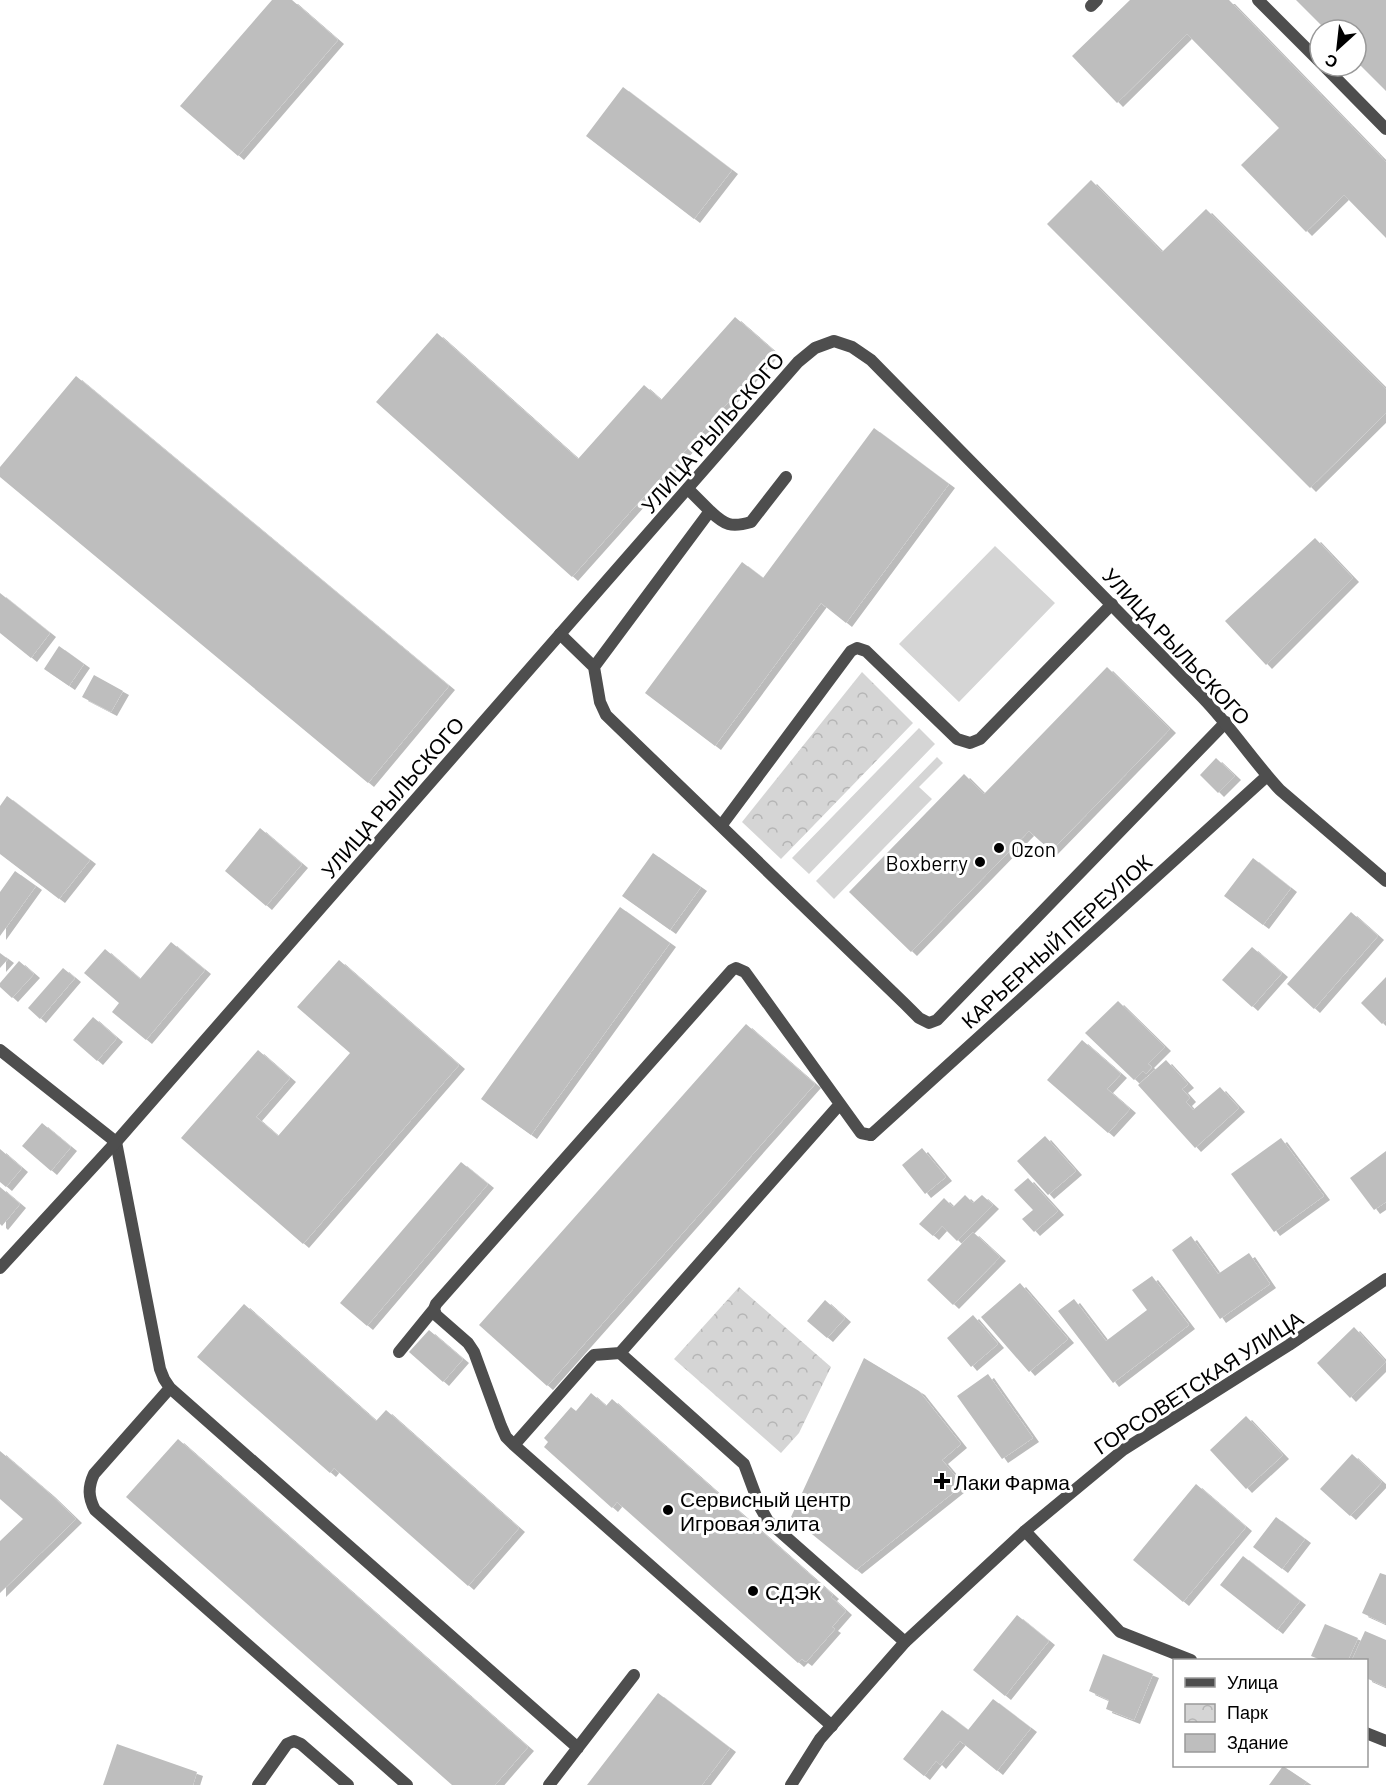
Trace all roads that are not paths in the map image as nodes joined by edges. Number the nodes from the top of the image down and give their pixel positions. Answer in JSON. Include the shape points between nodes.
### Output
{"nodes":[{"id":1,"x":1258,"y":0,"type":"edge"},
{"id":2,"x":1308,"y":50,"type":"edge"},
{"id":3,"x":1336,"y":78,"type":"edge"},
{"id":4,"x":1386,"y":129,"type":"edge"},
{"id":5,"x":786,"y":477,"type":"dead end"},
{"id":6,"x":688,"y":489,"type":"junction"},
{"id":7,"x":710,"y":511,"type":"junction"},
{"id":8,"x":1112,"y":604,"type":"junction"},
{"id":9,"x":560,"y":634,"type":"junction"},
{"id":10,"x":594,"y":667,"type":"junction"},
{"id":11,"x":1226,"y":723,"type":"junction"},
{"id":12,"x":1267,"y":776,"type":"junction"},
{"id":13,"x":721,"y":826,"type":"junction"},
{"id":14,"x":1386,"y":881,"type":"edge"},
{"id":15,"x":0,"y":1050,"type":"edge"},
{"id":16,"x":840,"y":1104,"type":"junction"},
{"id":17,"x":116,"y":1142,"type":"junction"},
{"id":18,"x":0,"y":1268,"type":"edge"},
{"id":19,"x":1386,"y":1279,"type":"edge"},
{"id":20,"x":434,"y":1309,"type":"junction"},
{"id":21,"x":399,"y":1352,"type":"dead end"},
{"id":22,"x":620,"y":1353,"type":"junction"},
{"id":23,"x":170,"y":1388,"type":"junction"},
{"id":24,"x":514,"y":1445,"type":"junction"},
{"id":25,"x":1025,"y":1531,"type":"junction"},
{"id":26,"x":905,"y":1642,"type":"junction"},
{"id":27,"x":1188,"y":1659,"type":"edge"},
{"id":28,"x":634,"y":1675,"type":"dead end"},
{"id":29,"x":832,"y":1726,"type":"junction"},
{"id":30,"x":1368,"y":1734,"type":"edge"},
{"id":31,"x":1386,"y":1741,"type":"edge"},
{"id":32,"x":578,"y":1748,"type":"junction"},
{"id":33,"x":258,"y":1785,"type":"edge"},
{"id":34,"x":348,"y":1785,"type":"edge"},
{"id":35,"x":407,"y":1785,"type":"edge"},
{"id":36,"x":549,"y":1785,"type":"edge"},
{"id":37,"x":791,"y":1785,"type":"edge"}],
"edges":[{"from":1,"to":2,"type":"street"},
{"from":3,"to":4,"type":"street"},
{"from":5,"to":7,"type":"street","via":[[751,522],[726,524]]},
{"from":6,"to":7,"type":"street"},
{"from":6,"to":8,"type":"street","name":"УЛИЦА РЫЛЬСКОГО","via":[[798,362],[815,348],[834,340],[871,360]]},
{"from":6,"to":9,"type":"street","name":"УЛИЦА РЫЛЬСКОГО"},
{"from":7,"to":10,"type":"street"},
{"from":8,"to":11,"type":"street","name":"УЛИЦА РЫЛЬСКОГО"},
{"from":8,"to":13,"type":"street","via":[[980,739],[970,743],[957,739],[866,651],[851,651]]},
{"from":9,"to":10,"type":"street"},
{"from":9,"to":17,"type":"street","name":"УЛИЦА РЫЛЬСКОГО"},
{"from":10,"to":13,"type":"street","via":[[606,715]]},
{"from":11,"to":12,"type":"street","name":"УЛИЦА РЫЛЬСКОГО"},
{"from":11,"to":13,"type":"street","via":[[943,1014],[928,1023]]},
{"from":12,"to":14,"type":"street","name":"УЛИЦА РЫЛЬСКОГО"},
{"from":12,"to":16,"type":"street","name":"КАРЬЕРНЫЙ ПЕРЕУЛОК","via":[[871,1135],[861,1133]]},
{"from":15,"to":17,"type":"street"},
{"from":16,"to":20,"type":"street","via":[[745,972],[732,970]]},
{"from":16,"to":22,"type":"street"},
{"from":17,"to":18,"type":"street","name":"УЛИЦА РЫЛЬСКОГО"},
{"from":17,"to":23,"type":"street","via":[[160,1369]]},
{"from":19,"to":25,"type":"street","name":"ГОРСОВЕТСКАЯ УЛИЦА","via":[[1123,1450]]},
{"from":20,"to":21,"type":"street"},
{"from":20,"to":24,"type":"street","via":[[474,1352],[501,1426]]},
{"from":22,"to":24,"type":"street","via":[[594,1355]]},
{"from":22,"to":26,"type":"street","via":[[744,1464],[768,1521]]},
{"from":23,"to":32,"type":"street"},
{"from":23,"to":35,"type":"street","via":[[94,1474],[90,1502]]},
{"from":24,"to":29,"type":"street"},
{"from":25,"to":26,"type":"street","name":"ГОРСОВЕТСКАЯ УЛИЦА"},
{"from":25,"to":27,"type":"street","via":[[1120,1632]]},
{"from":26,"to":29,"type":"street","name":"ГОРСОВЕТСКАЯ УЛИЦА"},
{"from":28,"to":32,"type":"street"},
{"from":29,"to":37,"type":"street","name":"ГОРСОВЕТСКАЯ УЛИЦА"},
{"from":30,"to":31,"type":"street"},
{"from":32,"to":36,"type":"street"},
{"from":33,"to":34,"type":"street","via":[[287,1744],[294,1741]]}]}
